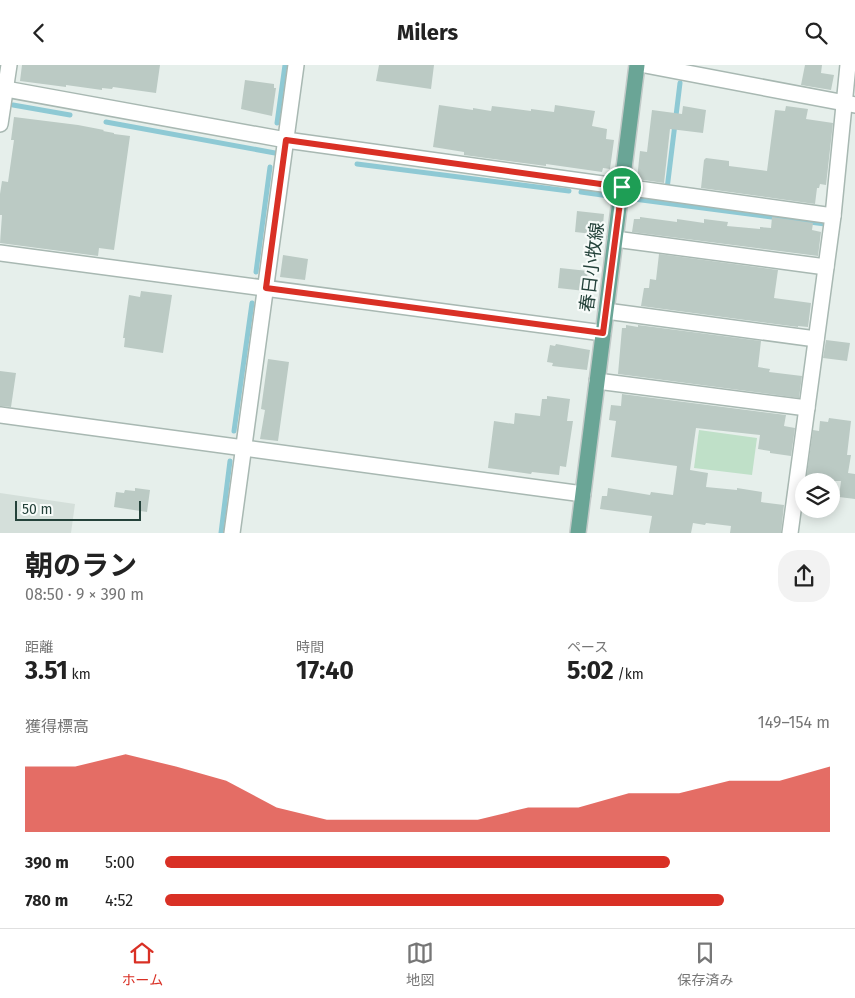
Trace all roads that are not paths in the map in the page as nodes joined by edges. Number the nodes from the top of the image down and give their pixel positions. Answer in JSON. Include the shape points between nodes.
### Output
{"nodes":[{"id":1,"x":9,"y":65,"type":"edge"},
{"id":2,"x":296,"y":65,"type":"edge"},
{"id":3,"x":637,"y":65,"type":"edge"},
{"id":4,"x":645,"y":65,"type":"edge"},
{"id":5,"x":848,"y":65,"type":"edge"},
{"id":6,"x":3,"y":88,"type":"edge"},
{"id":7,"x":850,"y":104,"type":"edge"},
{"id":8,"x":0,"y":124,"type":"edge"},
{"id":9,"x":286,"y":140,"type":"junction"},
{"id":10,"x":622,"y":187,"type":"junction"},
{"id":11,"x":833,"y":216,"type":"junction"},
{"id":12,"x":615,"y":239,"type":"junction"},
{"id":13,"x":0,"y":253,"type":"edge"},
{"id":14,"x":826,"y":267,"type":"junction"},
{"id":15,"x":266,"y":288,"type":"junction"},
{"id":16,"x":606,"y":311,"type":"junction"},
{"id":17,"x":603,"y":333,"type":"junction"},
{"id":18,"x":816,"y":339,"type":"junction"},
{"id":19,"x":597,"y":381,"type":"junction"},
{"id":20,"x":807,"y":408,"type":"junction"},
{"id":21,"x":0,"y":415,"type":"edge"},
{"id":22,"x":244,"y":448,"type":"junction"},
{"id":23,"x":582,"y":493,"type":"junction"},
{"id":24,"x":232,"y":533,"type":"edge"},
{"id":25,"x":578,"y":533,"type":"edge"},
{"id":26,"x":790,"y":533,"type":"edge"}],
"edges":[{"from":1,"to":6,"type":"street"},
{"from":2,"to":9,"type":"street"},
{"from":3,"to":10,"type":"main road","name":"春日小牧線"},
{"from":4,"to":7,"type":"street"},
{"from":5,"to":7,"type":"street"},
{"from":6,"to":8,"type":"street"},
{"from":6,"to":9,"type":"street"},
{"from":7,"to":11,"type":"street"},
{"from":9,"to":10,"type":"street"},
{"from":9,"to":15,"type":"street"},
{"from":10,"to":11,"type":"street"},
{"from":10,"to":12,"type":"main road","name":"春日小牧線"},
{"from":11,"to":14,"type":"street"},
{"from":12,"to":14,"type":"street"},
{"from":12,"to":16,"type":"main road","name":"春日小牧線"},
{"from":13,"to":15,"type":"street"},
{"from":14,"to":18,"type":"street"},
{"from":15,"to":17,"type":"street"},
{"from":15,"to":22,"type":"street"},
{"from":16,"to":17,"type":"main road","name":"春日小牧線"},
{"from":16,"to":18,"type":"street"},
{"from":17,"to":19,"type":"main road","name":"春日小牧線"},
{"from":18,"to":20,"type":"street"},
{"from":19,"to":20,"type":"street"},
{"from":19,"to":23,"type":"main road","name":"春日小牧線"},
{"from":20,"to":26,"type":"street"},
{"from":21,"to":22,"type":"street"},
{"from":22,"to":23,"type":"street"},
{"from":22,"to":24,"type":"street"},
{"from":23,"to":25,"type":"main road","name":"春日小牧線"}]}
